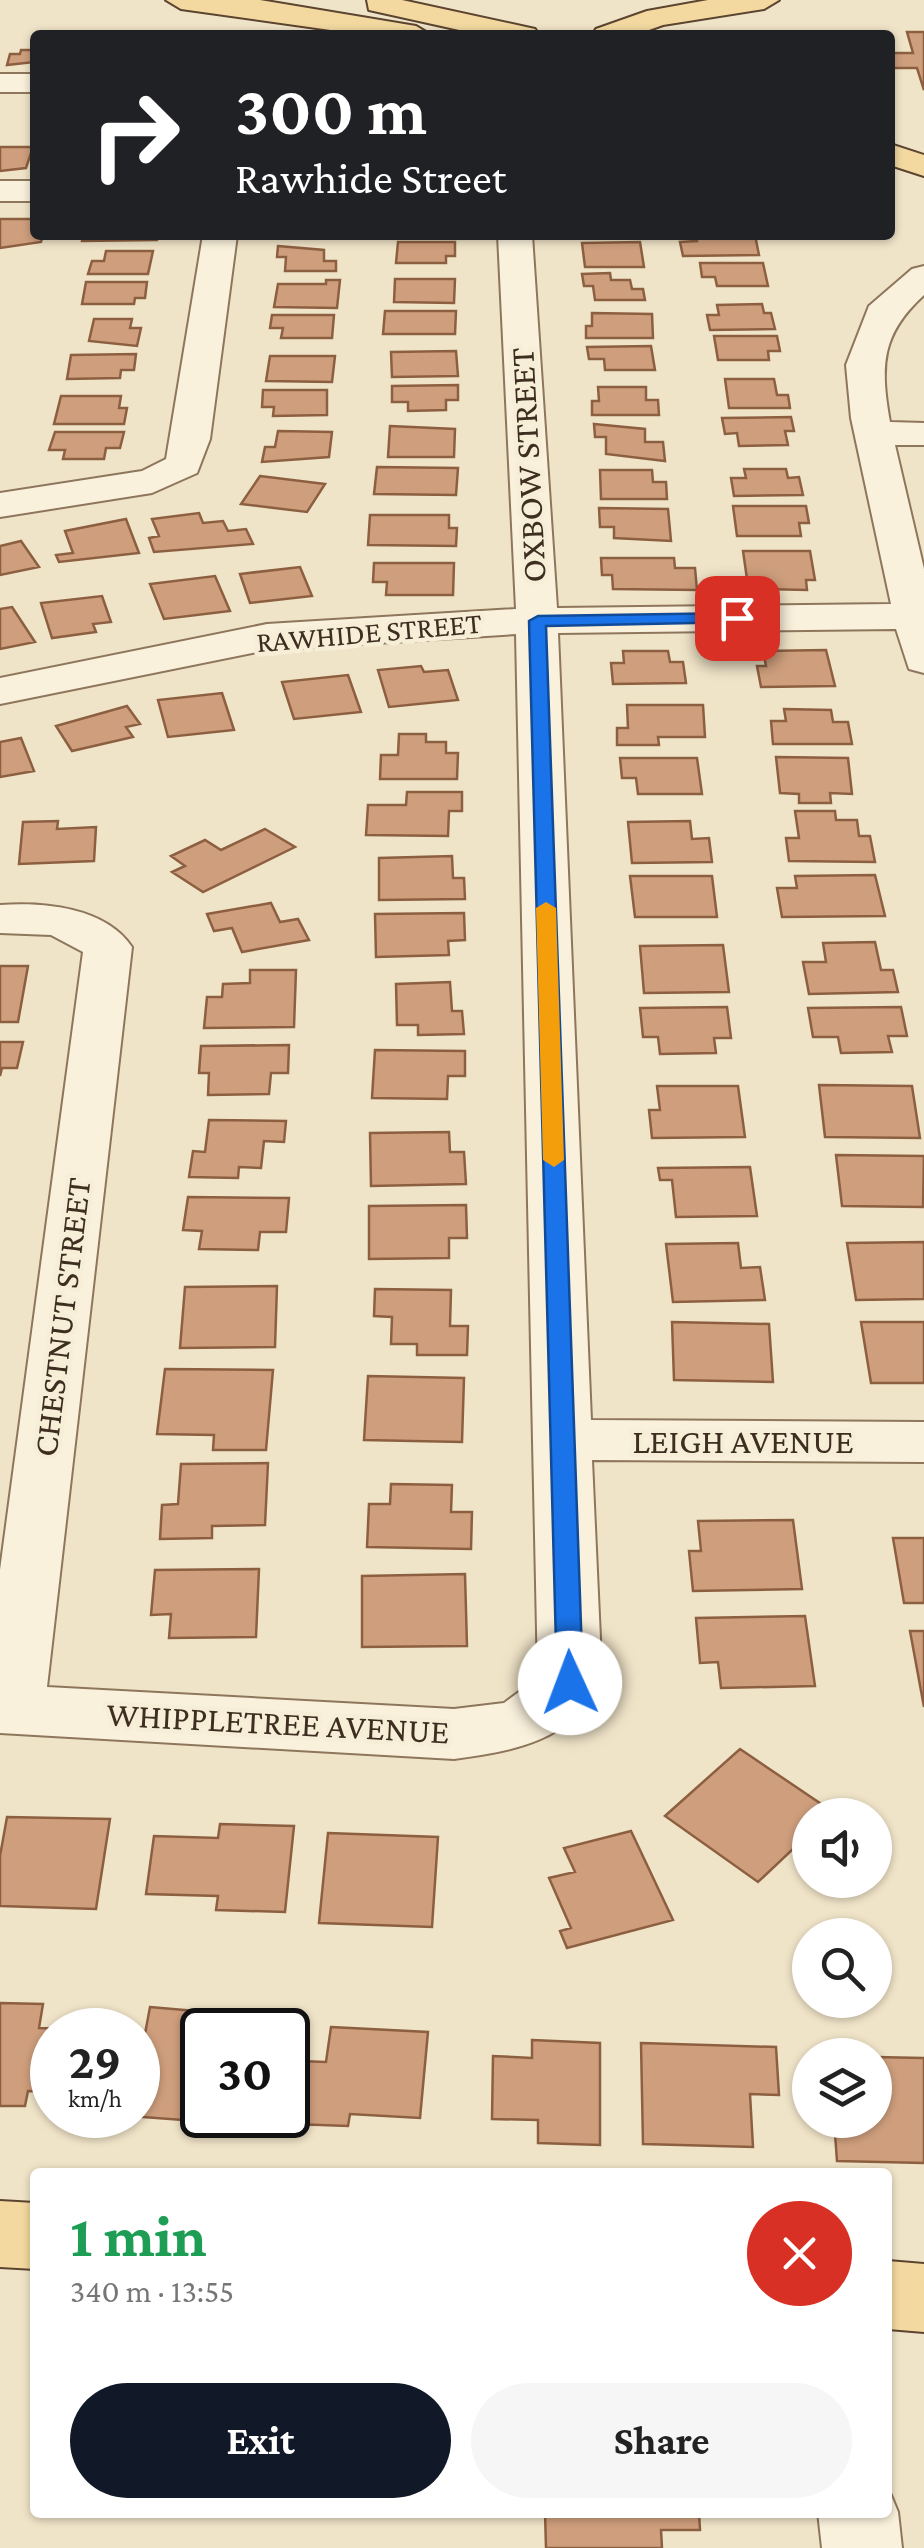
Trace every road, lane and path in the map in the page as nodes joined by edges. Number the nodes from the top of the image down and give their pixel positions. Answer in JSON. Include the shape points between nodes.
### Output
{"nodes":[{"id":1,"x":182,"y":0,"type":"edge"},
{"id":2,"x":351,"y":0,"type":"edge"},
{"id":3,"x":652,"y":0,"type":"edge"},
{"id":4,"x":764,"y":0,"type":"edge"},
{"id":5,"x":594,"y":29,"type":"edge"},
{"id":6,"x":388,"y":30,"type":"edge"},
{"id":7,"x":499,"y":30,"type":"edge"},
{"id":8,"x":0,"y":83,"type":"edge"},
{"id":9,"x":30,"y":83,"type":"edge"},
{"id":10,"x":895,"y":156,"type":"edge"},
{"id":11,"x":924,"y":166,"type":"edge"},
{"id":12,"x":895,"y":184,"type":"edge"},
{"id":13,"x":0,"y":190,"type":"edge"},
{"id":14,"x":30,"y":191,"type":"edge"},
{"id":15,"x":924,"y":194,"type":"edge"},
{"id":16,"x":219,"y":240,"type":"edge"},
{"id":17,"x":515,"y":240,"type":"edge"},
{"id":18,"x":924,"y":276,"type":"edge"},
{"id":19,"x":882,"y":314,"type":"junction"},
{"id":20,"x":924,"y":314,"type":"edge"},
{"id":21,"x":874,"y":432,"type":"junction"},
{"id":22,"x":924,"y":434,"type":"edge"},
{"id":23,"x":0,"y":505,"type":"edge"},
{"id":24,"x":919,"y":616,"type":"edge"},
{"id":25,"x":538,"y":621,"type":"junction"},
{"id":26,"x":924,"y":660,"type":"edge"},
{"id":27,"x":0,"y":691,"type":"edge"},
{"id":28,"x":0,"y":919,"type":"edge"},
{"id":29,"x":562,"y":1440,"type":"junction"},
{"id":30,"x":924,"y":1442,"type":"edge"},
{"id":31,"x":7,"y":1709,"type":"edge"},
{"id":32,"x":552,"y":1709,"type":"joint"},
{"id":33,"x":0,"y":2234,"type":"edge"},
{"id":34,"x":30,"y":2236,"type":"edge"},
{"id":35,"x":892,"y":2296,"type":"edge"},
{"id":36,"x":924,"y":2298,"type":"edge"},
{"id":37,"x":859,"y":2518,"type":"edge"},
{"id":38,"x":862,"y":2548,"type":"edge"}],
"edges":[{"from":1,"to":6,"type":"main road"},
{"from":2,"to":7,"type":"main road"},
{"from":3,"to":5,"type":"main road"},
{"from":4,"to":5,"type":"main road"},
{"from":8,"to":9,"type":"street"},
{"from":10,"to":11,"type":"main road"},
{"from":12,"to":15,"type":"main road"},
{"from":13,"to":14,"type":"street"},
{"from":16,"to":23,"type":"street","via":[[183,464],[152,481]]},
{"from":17,"to":25,"type":"street","name":"OXBOW STREET"},
{"from":18,"to":19,"type":"street"},
{"from":19,"to":20,"type":"street"},
{"from":19,"to":21,"type":"street","via":[[864,365]]},
{"from":21,"to":22,"type":"street"},
{"from":21,"to":24,"type":"street"},
{"from":24,"to":25,"type":"street","name":"RAWHIDE STREET"},
{"from":24,"to":26,"type":"street"},
{"from":25,"to":27,"type":"street","name":"RAWHIDE STREET","via":[[267,638]]},
{"from":25,"to":29,"type":"street","name":"OXBOW STREET"},
{"from":28,"to":31,"type":"street","name":"CHESTNUT STREET","via":[[64,921],[108,947]]},
{"from":29,"to":30,"type":"street","name":"LEIGH AVENUE"},
{"from":29,"to":32,"type":"street","name":"OXBOW STREET","via":[[570,1683]]},
{"from":31,"to":32,"type":"street","name":"WHIPPLETREE AVENUE","via":[[454,1734],[510,1728]]},
{"from":33,"to":34,"type":"main road"},
{"from":35,"to":36,"type":"main road"},
{"from":37,"to":38,"type":"street"}]}
